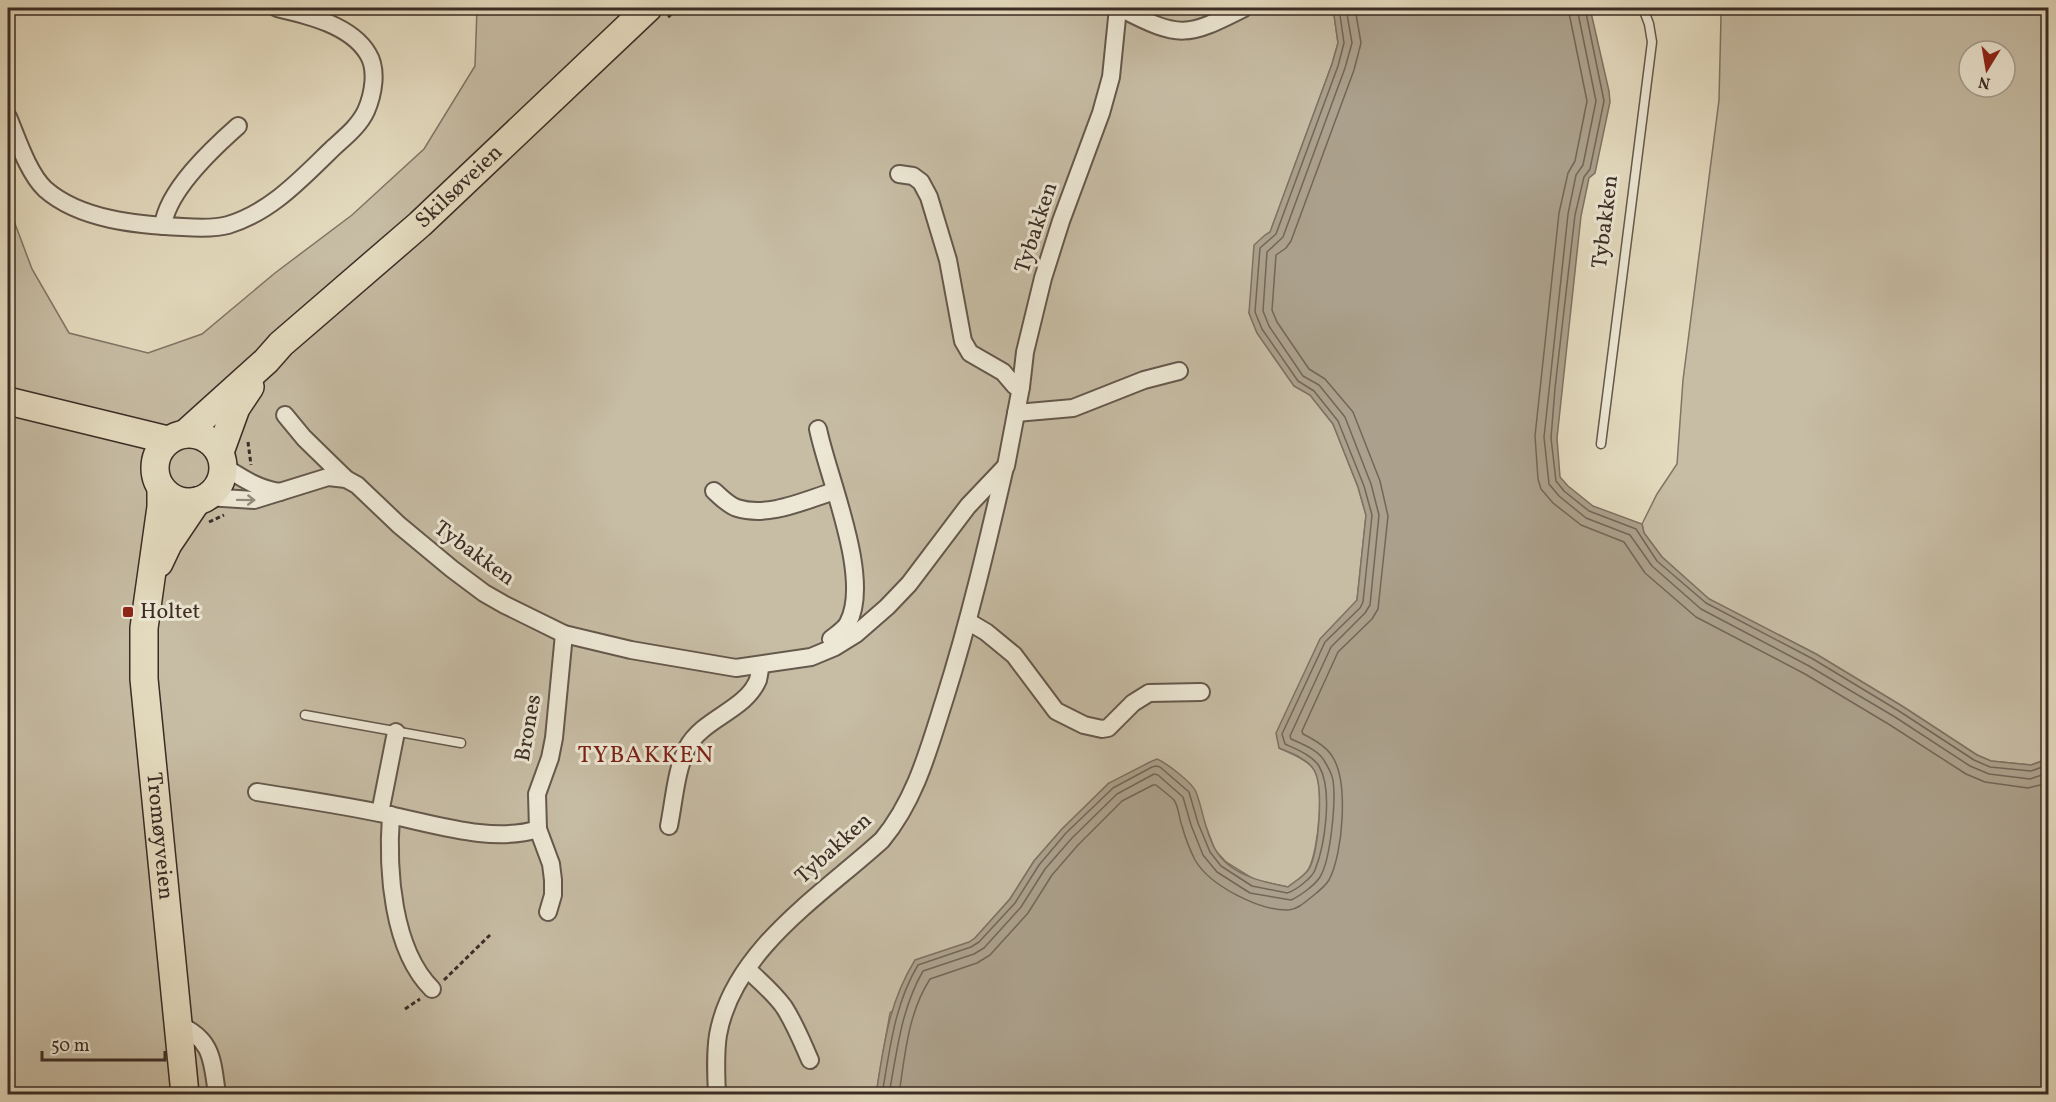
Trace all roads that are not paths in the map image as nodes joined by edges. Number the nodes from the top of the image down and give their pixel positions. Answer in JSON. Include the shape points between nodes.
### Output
{"nodes":[{"id":1,"x":277,"y":8,"type":"edge"},
{"id":2,"x":648,"y":8,"type":"edge"},
{"id":3,"x":1118,"y":8,"type":"edge"},
{"id":4,"x":1244,"y":8,"type":"edge"},
{"id":5,"x":1643,"y":8,"type":"edge"},
{"id":6,"x":8,"y":117,"type":"edge"},
{"id":7,"x":238,"y":126,"type":"dead end"},
{"id":8,"x":899,"y":174,"type":"dead end"},
{"id":9,"x":163,"y":226,"type":"junction"},
{"id":10,"x":266,"y":361,"type":"junction"},
{"id":11,"x":1179,"y":371,"type":"dead end"},
{"id":12,"x":1021,"y":387,"type":"junction"},
{"id":13,"x":8,"y":400,"type":"edge"},
{"id":14,"x":1016,"y":413,"type":"junction"},
{"id":15,"x":285,"y":415,"type":"dead end"},
{"id":16,"x":84,"y":420,"type":"junction"},
{"id":17,"x":818,"y":429,"type":"dead end"},
{"id":18,"x":177,"y":437,"type":"junction"},
{"id":19,"x":1601,"y":444,"type":"dead end"},
{"id":20,"x":222,"y":459,"type":"junction"},
{"id":21,"x":1006,"y":466,"type":"junction"},
{"id":22,"x":158,"y":478,"type":"junction"},
{"id":23,"x":346,"y":479,"type":"junction"},
{"id":24,"x":714,"y":491,"type":"dead end"},
{"id":25,"x":835,"y":491,"type":"junction"},
{"id":26,"x":283,"y":492,"type":"junction"},
{"id":27,"x":209,"y":509,"type":"junction"},
{"id":28,"x":152,"y":578,"type":"junction"},
{"id":29,"x":969,"y":622,"type":"junction"},
{"id":30,"x":564,"y":634,"type":"junction"},
{"id":31,"x":835,"y":647,"type":"junction"},
{"id":32,"x":760,"y":666,"type":"junction"},
{"id":33,"x":1201,"y":692,"type":"dead end"},
{"id":34,"x":304,"y":715,"type":"dead end"},
{"id":35,"x":396,"y":732,"type":"junction"},
{"id":36,"x":461,"y":743,"type":"dead end"},
{"id":37,"x":257,"y":792,"type":"dead end"},
{"id":38,"x":386,"y":814,"type":"junction"},
{"id":39,"x":669,"y":826,"type":"dead end"},
{"id":40,"x":538,"y":830,"type":"junction"},
{"id":41,"x":548,"y":912,"type":"dead end"},
{"id":42,"x":747,"y":969,"type":"junction"},
{"id":43,"x":432,"y":990,"type":"road end"},
{"id":44,"x":177,"y":1024,"type":"junction"},
{"id":45,"x":810,"y":1060,"type":"dead end"},
{"id":46,"x":185,"y":1095,"type":"edge"},
{"id":47,"x":217,"y":1095,"type":"edge"},
{"id":48,"x":717,"y":1095,"type":"edge"}],
"edges":[{"from":1,"to":9,"type":"street","via":[[325,22],[359,42],[373,67],[374,82],[366,111],[357,125],[286,194],[252,216],[225,226]]},
{"from":2,"to":10,"type":"main road","name":"Skilsøveien","via":[[420,224]]},
{"from":3,"to":4,"type":"street","via":[[1154,25],[1190,31]]},
{"from":3,"to":12,"type":"street","name":"Tybakken","via":[[1111,77],[1043,278],[1025,352]]},
{"from":5,"to":19,"type":"lane","name":"Tybakken","via":[[1652,42]]},
{"from":6,"to":9,"type":"street","via":[[34,175],[45,189],[102,218]]},
{"from":7,"to":9,"type":"street","via":[[205,155],[175,195]]},
{"from":8,"to":12,"type":"street","via":[[921,182],[928,197],[943,238],[966,347]]},
{"from":10,"to":18,"type":"main road","name":"Skilsøveien"},
{"from":10,"to":20,"type":"main road","name":"Skilsøveien","via":[[236,408]]},
{"from":11,"to":14,"type":"street","via":[[1144,380],[1073,408]]},
{"from":12,"to":14,"type":"street","name":"Tybakken"},
{"from":13,"to":16,"type":"main road"},
{"from":14,"to":21,"type":"street","name":"Tybakken"},
{"from":15,"to":23,"type":"street","name":"Tybakken"},
{"from":16,"to":18,"type":"main road"},
{"from":16,"to":22,"type":"main road","via":[[107,432]]},
{"from":17,"to":25,"type":"street"},
{"from":18,"to":20,"type":"main road","via":[[207,438]]},
{"from":18,"to":22,"type":"main road","via":[[158,452]]},
{"from":20,"to":26,"type":"street","via":[[265,490]]},
{"from":20,"to":27,"type":"main road","via":[[220,483]]},
{"from":21,"to":29,"type":"street","name":"Tybakken"},
{"from":21,"to":31,"type":"street","name":"Tybakken","via":[[968,506],[909,584],[856,634]]},
{"from":22,"to":27,"type":"main road","via":[[175,499]]},
{"from":22,"to":28,"type":"main road","name":"Tromøyveien","via":[[161,507]]},
{"from":23,"to":26,"type":"street","via":[[328,477]]},
{"from":23,"to":30,"type":"street","name":"Tybakken","via":[[484,593]]},
{"from":24,"to":25,"type":"street","via":[[730,505],[755,511],[785,507]]},
{"from":25,"to":31,"type":"street","via":[[846,522],[855,580],[848,625],[831,639]]},
{"from":27,"to":26,"type":"street","one_way":true},
{"from":27,"to":28,"type":"main road","name":"Tromøyveien","via":[[168,544]]},
{"from":28,"to":44,"type":"main road","name":"Tromøyveien","via":[[144,628],[144,679]]},
{"from":29,"to":33,"type":"street","via":[[1014,655],[1056,711],[1084,725],[1108,728],[1149,693]]},
{"from":29,"to":42,"type":"street","name":"Tybakken","via":[[926,758],[892,827],[854,866],[774,934]]},
{"from":30,"to":32,"type":"street","name":"Tybakken","via":[[716,665]]},
{"from":30,"to":40,"type":"street","name":"Brones","via":[[554,738],[537,794]]},
{"from":31,"to":32,"type":"street","name":"Tybakken","via":[[811,657]]},
{"from":32,"to":39,"type":"street","via":[[758,680],[746,697],[700,732],[687,748]]},
{"from":34,"to":35,"type":"lane"},
{"from":35,"to":36,"type":"lane"},
{"from":35,"to":38,"type":"street"},
{"from":37,"to":38,"type":"street"},
{"from":38,"to":40,"type":"street","via":[[490,835]]},
{"from":38,"to":43,"type":"street","via":[[395,904],[402,932],[417,971]]},
{"from":40,"to":41,"type":"street","name":"Brones","via":[[552,872],[553,895]]},
{"from":42,"to":45,"type":"street","via":[[784,1007]]},
{"from":42,"to":48,"type":"street","name":"Tybakken","via":[[727,1004],[719,1033]]},
{"from":44,"to":46,"type":"main road","name":"Tromøyveien"},
{"from":44,"to":47,"type":"street","via":[[190,1029],[212,1056]]}]}
